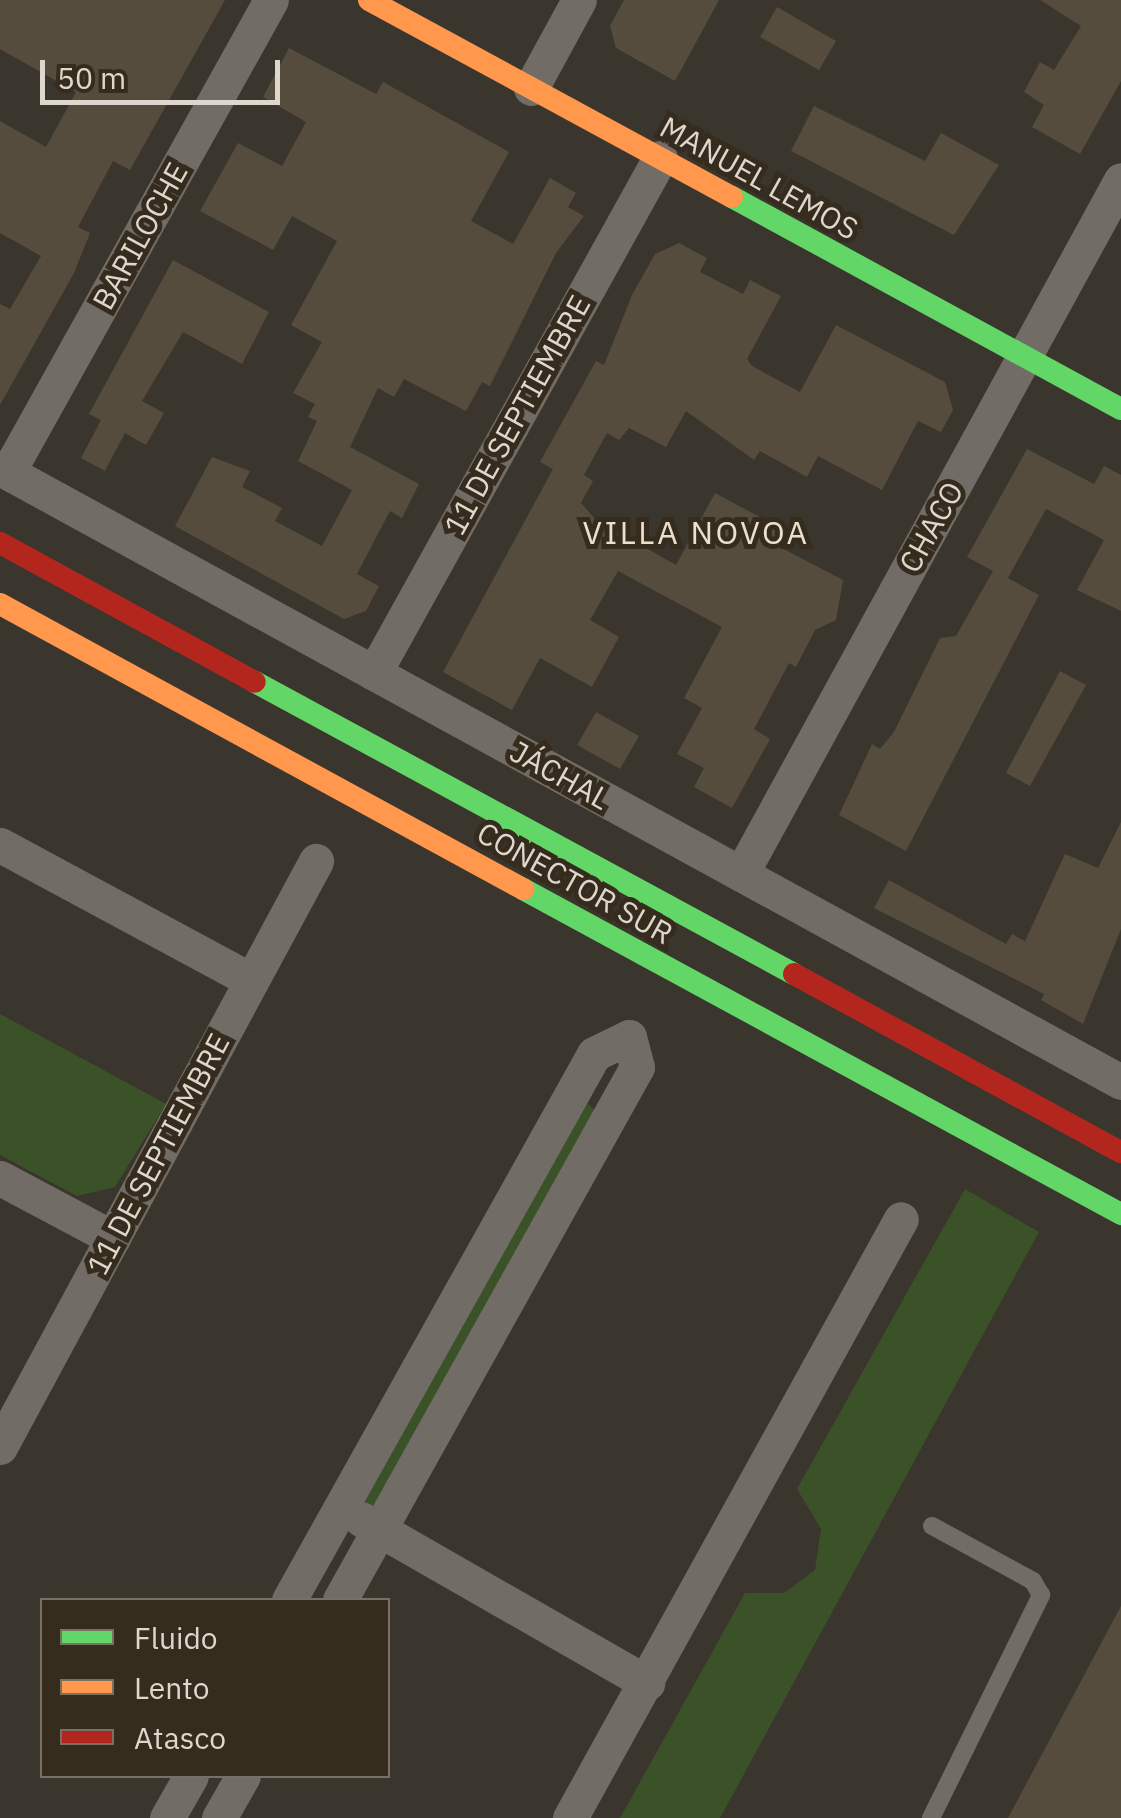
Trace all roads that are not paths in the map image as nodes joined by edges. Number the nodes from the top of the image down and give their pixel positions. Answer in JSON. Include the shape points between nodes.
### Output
{"nodes":[{"id":1,"x":272,"y":0,"type":"edge"},
{"id":2,"x":369,"y":0,"type":"edge"},
{"id":3,"x":579,"y":0,"type":"edge"},
{"id":4,"x":531,"y":88,"type":"junction"},
{"id":5,"x":660,"y":158,"type":"junction"},
{"id":6,"x":1121,"y":180,"type":"edge"},
{"id":7,"x":1024,"y":356,"type":"junction"},
{"id":8,"x":1121,"y":409,"type":"edge"},
{"id":9,"x":4,"y":470,"type":"edge"},
{"id":10,"x":0,"y":543,"type":"edge"},
{"id":11,"x":0,"y":604,"type":"edge"},
{"id":12,"x":374,"y":672,"type":"junction"},
{"id":13,"x":0,"y":845,"type":"edge"},
{"id":14,"x":316,"y":861,"type":"dead end"},
{"id":15,"x":741,"y":874,"type":"junction"},
{"id":16,"x":251,"y":980,"type":"junction"},
{"id":17,"x":1116,"y":1068,"type":"edge"},
{"id":18,"x":1121,"y":1152,"type":"edge"},
{"id":19,"x":0,"y":1178,"type":"edge"},
{"id":20,"x":1121,"y":1214,"type":"edge"},
{"id":21,"x":901,"y":1219,"type":"dead end"},
{"id":22,"x":113,"y":1238,"type":"junction"},
{"id":23,"x":0,"y":1447,"type":"edge"},
{"id":24,"x":341,"y":1508,"type":"junction"},
{"id":25,"x":932,"y":1526,"type":"dead end"},
{"id":26,"x":380,"y":1530,"type":"junction"},
{"id":27,"x":290,"y":1598,"type":"edge"},
{"id":28,"x":341,"y":1598,"type":"edge"},
{"id":29,"x":646,"y":1683,"type":"junction"},
{"id":30,"x":190,"y":1778,"type":"edge"},
{"id":31,"x":242,"y":1778,"type":"edge"},
{"id":32,"x":167,"y":1818,"type":"edge"},
{"id":33,"x":219,"y":1818,"type":"edge"},
{"id":34,"x":570,"y":1818,"type":"edge"},
{"id":35,"x":931,"y":1818,"type":"edge"}],
"edges":[{"from":1,"to":9,"type":"street","name":"BARILOCHE"},
{"from":2,"to":4,"type":"main road","name":"MANUEL LEMOS"},
{"from":3,"to":4,"type":"street"},
{"from":4,"to":5,"type":"main road","name":"MANUEL LEMOS"},
{"from":5,"to":7,"type":"main road","name":"MANUEL LEMOS"},
{"from":5,"to":12,"type":"street","name":"11 DE SEPTIEMBRE"},
{"from":6,"to":7,"type":"street","name":"CHACO"},
{"from":7,"to":8,"type":"main road","name":"MANUEL LEMOS"},
{"from":7,"to":15,"type":"street","name":"CHACO"},
{"from":9,"to":12,"type":"street","name":"JÁCHAL"},
{"from":10,"to":18,"type":"main road","name":"CONECTOR SUR"},
{"from":11,"to":20,"type":"main road","name":"CONECTOR SUR"},
{"from":12,"to":15,"type":"street","name":"JÁCHAL"},
{"from":13,"to":16,"type":"street"},
{"from":14,"to":16,"type":"street","name":"11 DE SEPTIEMBRE"},
{"from":15,"to":17,"type":"street","name":"JÁCHAL"},
{"from":16,"to":22,"type":"street","name":"11 DE SEPTIEMBRE"},
{"from":19,"to":22,"type":"street"},
{"from":21,"to":29,"type":"street"},
{"from":22,"to":23,"type":"street","name":"11 DE SEPTIEMBRE"},
{"from":24,"to":26,"type":"street"},
{"from":24,"to":26,"type":"street","via":[[594,1054],[629,1037],[638,1067]]},
{"from":24,"to":27,"type":"street"},
{"from":25,"to":35,"type":"lane","via":[[1033,1581],[1041,1595]]},
{"from":26,"to":28,"type":"street"},
{"from":26,"to":29,"type":"street"},
{"from":29,"to":34,"type":"street"},
{"from":30,"to":32,"type":"street"},
{"from":31,"to":33,"type":"street"}]}
